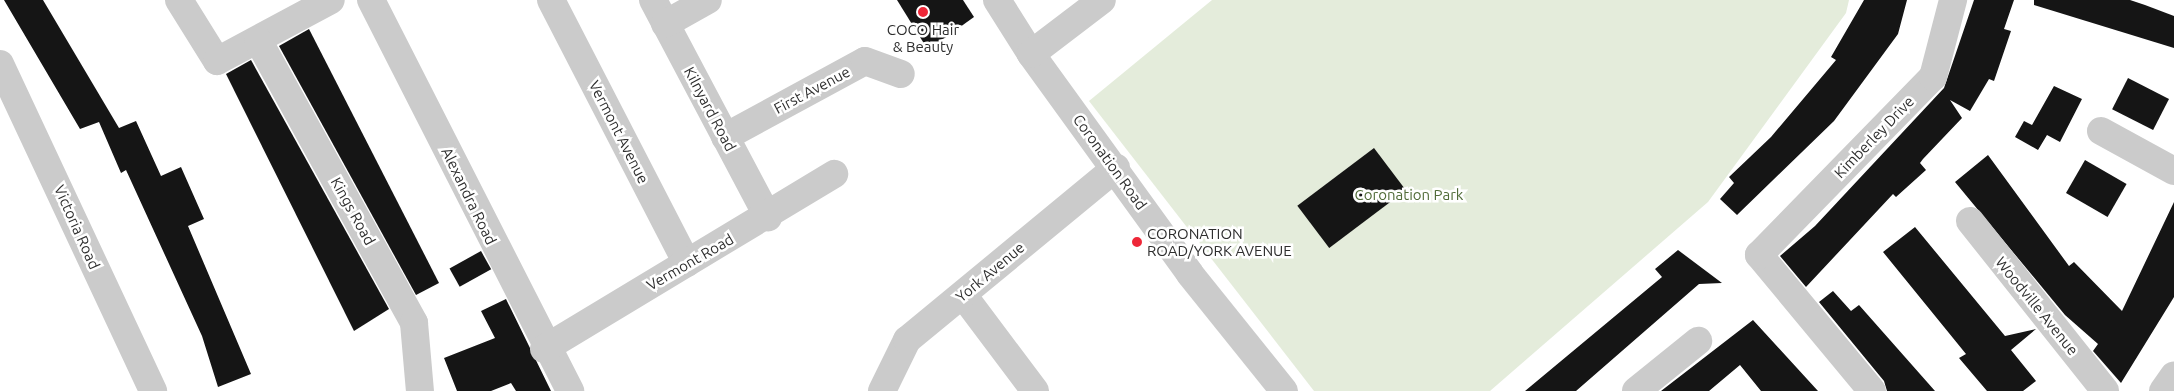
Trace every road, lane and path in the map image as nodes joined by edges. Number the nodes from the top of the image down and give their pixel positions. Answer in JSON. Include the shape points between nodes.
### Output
{"nodes":[{"id":1,"x":180,"y":0,"type":"edge"},
{"id":2,"x":331,"y":0,"type":"edge"},
{"id":3,"x":371,"y":0,"type":"edge"},
{"id":4,"x":551,"y":0,"type":"edge"},
{"id":5,"x":653,"y":0,"type":"edge"},
{"id":6,"x":708,"y":0,"type":"edge"},
{"id":7,"x":997,"y":0,"type":"edge"},
{"id":8,"x":1102,"y":0,"type":"edge"},
{"id":9,"x":1954,"y":0,"type":"edge"},
{"id":10,"x":666,"y":24,"type":"junction"},
{"id":11,"x":258,"y":40,"type":"junction"},
{"id":12,"x":1031,"y":54,"type":"junction"},
{"id":13,"x":0,"y":64,"type":"edge"},
{"id":14,"x":901,"y":74,"type":"dead end"},
{"id":15,"x":2101,"y":131,"type":"dead end"},
{"id":16,"x":725,"y":137,"type":"junction"},
{"id":17,"x":1116,"y":168,"type":"junction"},
{"id":18,"x":2174,"y":171,"type":"edge"},
{"id":19,"x":834,"y":174,"type":"dead end"},
{"id":20,"x":768,"y":217,"type":"junction"},
{"id":21,"x":1970,"y":221,"type":"dead end"},
{"id":22,"x":687,"y":263,"type":"junction"},
{"id":23,"x":963,"y":294,"type":"junction"},
{"id":24,"x":1698,"y":341,"type":"dead end"},
{"id":25,"x":544,"y":349,"type":"junction"},
{"id":26,"x":2174,"y":374,"type":"edge"},
{"id":27,"x":153,"y":391,"type":"edge"},
{"id":28,"x":420,"y":391,"type":"edge"},
{"id":29,"x":570,"y":391,"type":"edge"},
{"id":30,"x":882,"y":391,"type":"edge"},
{"id":31,"x":1034,"y":391,"type":"edge"},
{"id":32,"x":1284,"y":391,"type":"edge"},
{"id":33,"x":1636,"y":391,"type":"edge"},
{"id":34,"x":1872,"y":391,"type":"edge"},
{"id":35,"x":2105,"y":391,"type":"edge"},
{"id":36,"x":2163,"y":391,"type":"edge"}],
"edges":[{"from":1,"to":11,"type":"street","via":[[217,61]]},
{"from":2,"to":11,"type":"street"},
{"from":3,"to":25,"type":"street","name":"Alexandra Road"},
{"from":4,"to":22,"type":"street","name":"Vermont Avenue"},
{"from":5,"to":10,"type":"street","name":"Kilnyard Road"},
{"from":6,"to":10,"type":"street"},
{"from":7,"to":12,"type":"street","name":"Coronation Road"},
{"from":8,"to":12,"type":"street"},
{"from":9,"to":34,"type":"street","name":"Kimberley Drive","via":[[1933,77],[1759,255]]},
{"from":10,"to":16,"type":"street","name":"Kilnyard Road"},
{"from":11,"to":28,"type":"street","name":"Kings Road","via":[[414,323]]},
{"from":12,"to":17,"type":"street","name":"Coronation Road"},
{"from":13,"to":27,"type":"street","name":"Victoria Road"},
{"from":14,"to":16,"type":"street","name":"First Avenue","via":[[865,62]]},
{"from":15,"to":18,"type":"street"},
{"from":16,"to":20,"type":"street","name":"Kilnyard Road"},
{"from":17,"to":23,"type":"street","name":"York Avenue"},
{"from":17,"to":32,"type":"street","name":"Coronation Road","via":[[1190,274]]},
{"from":19,"to":20,"type":"street","name":"Vermont Road"},
{"from":20,"to":22,"type":"street","name":"Vermont Road"},
{"from":21,"to":35,"type":"street","name":"Woodville Avenue"},
{"from":22,"to":25,"type":"street","name":"Vermont Road"},
{"from":23,"to":30,"type":"street","name":"York Avenue","via":[[907,340]]},
{"from":23,"to":31,"type":"street"},
{"from":24,"to":33,"type":"street"},
{"from":25,"to":29,"type":"street","name":"Alexandra Road"},
{"from":26,"to":36,"type":"street"}]}
